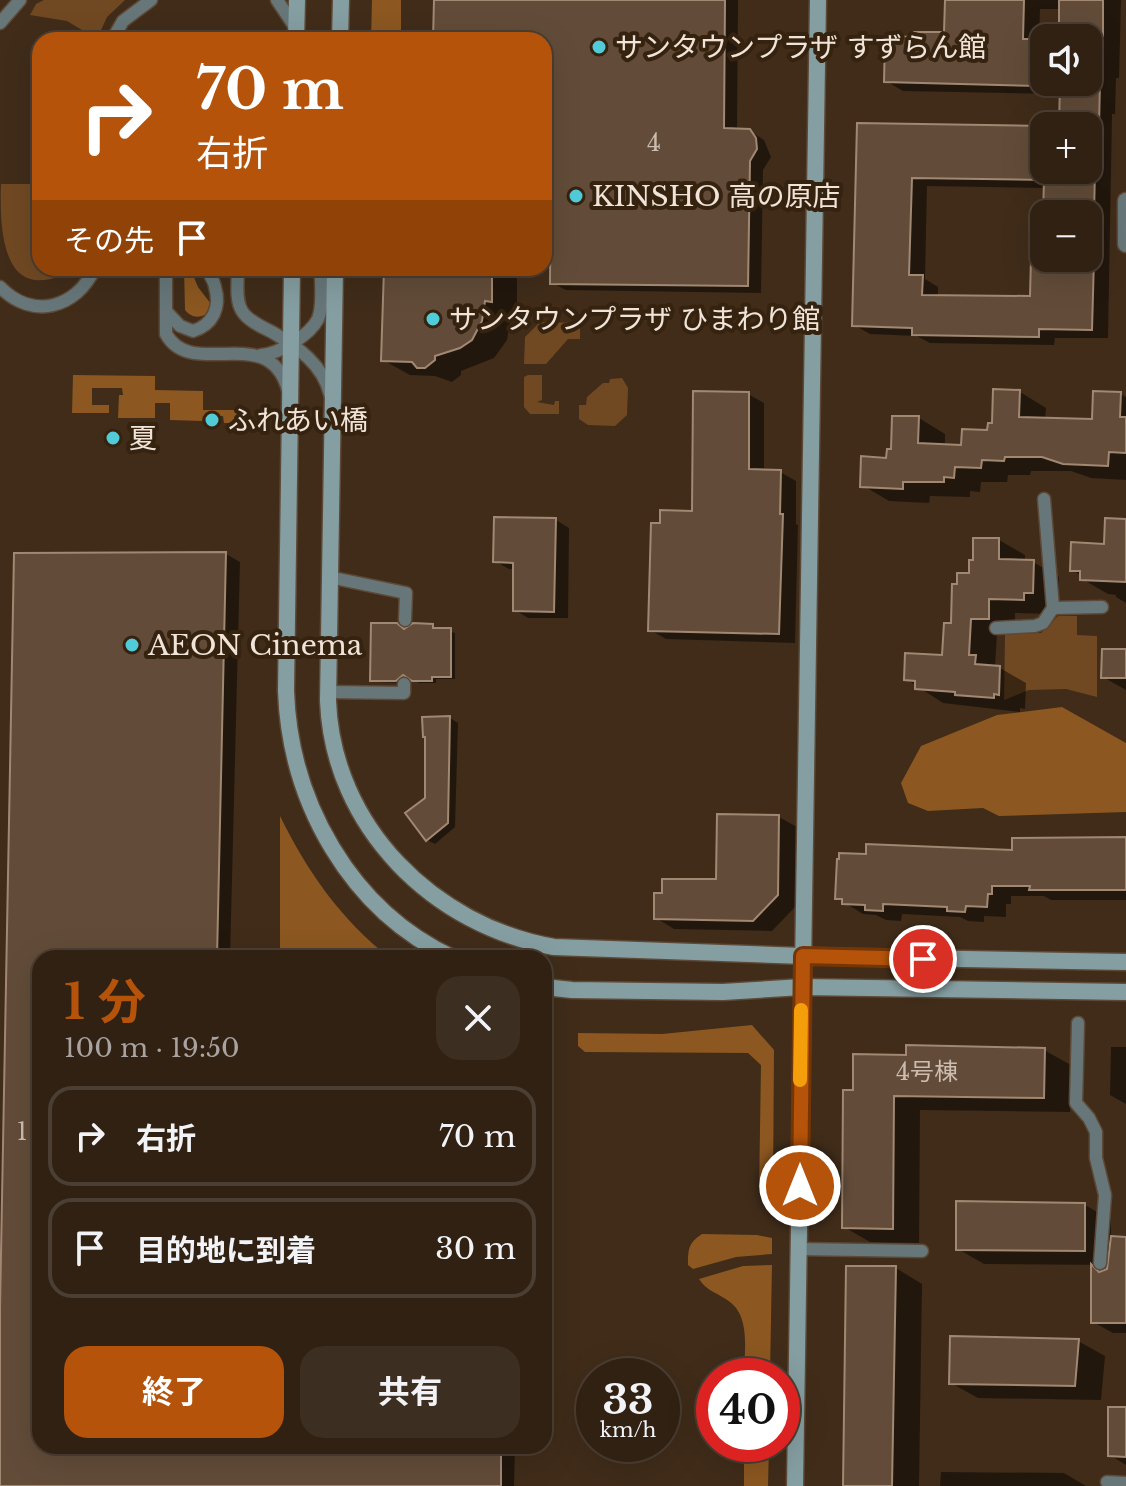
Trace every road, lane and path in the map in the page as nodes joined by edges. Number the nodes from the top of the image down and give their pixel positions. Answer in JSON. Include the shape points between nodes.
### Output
{"nodes":[{"id":1,"x":20,"y":0,"type":"edge"},
{"id":2,"x":151,"y":0,"type":"edge"},
{"id":3,"x":277,"y":0,"type":"edge"},
{"id":4,"x":297,"y":0,"type":"edge"},
{"id":5,"x":329,"y":0,"type":"edge"},
{"id":6,"x":341,"y":0,"type":"edge"},
{"id":7,"x":818,"y":0,"type":"edge"},
{"id":8,"x":340,"y":19,"type":"junction"},
{"id":9,"x":0,"y":23,"type":"edge"},
{"id":10,"x":117,"y":32,"type":"edge"},
{"id":11,"x":294,"y":32,"type":"edge"},
{"id":12,"x":296,"y":32,"type":"edge"},
{"id":13,"x":340,"y":32,"type":"edge"},
{"id":14,"x":1126,"y":201,"type":"edge"},
{"id":15,"x":1126,"y":244,"type":"edge"},
{"id":16,"x":90,"y":276,"type":"edge"},
{"id":17,"x":166,"y":276,"type":"edge"},
{"id":18,"x":211,"y":276,"type":"edge"},
{"id":19,"x":238,"y":276,"type":"edge"},
{"id":20,"x":292,"y":276,"type":"edge"},
{"id":21,"x":321,"y":276,"type":"edge"},
{"id":22,"x":335,"y":276,"type":"edge"},
{"id":23,"x":215,"y":285,"type":"junction"},
{"id":24,"x":0,"y":287,"type":"edge"},
{"id":25,"x":239,"y":300,"type":"junction"},
{"id":26,"x":166,"y":311,"type":"junction"},
{"id":27,"x":291,"y":344,"type":"junction"},
{"id":28,"x":259,"y":355,"type":"junction"},
{"id":29,"x":290,"y":396,"type":"junction"},
{"id":30,"x":331,"y":398,"type":"junction"},
{"id":31,"x":1044,"y":499,"type":"dead end"},
{"id":32,"x":329,"y":577,"type":"junction"},
{"id":33,"x":1102,"y":607,"type":"dead end"},
{"id":34,"x":1053,"y":608,"type":"junction"},
{"id":35,"x":405,"y":620,"type":"dead end"},
{"id":36,"x":996,"y":628,"type":"dead end"},
{"id":37,"x":404,"y":684,"type":"dead end"},
{"id":38,"x":328,"y":692,"type":"junction"},
{"id":39,"x":440,"y":950,"type":"edge"},
{"id":40,"x":803,"y":956,"type":"junction"},
{"id":41,"x":1126,"y":962,"type":"edge"},
{"id":42,"x":802,"y":987,"type":"junction"},
{"id":43,"x":552,"y":988,"type":"edge"},
{"id":44,"x":1126,"y":992,"type":"edge"},
{"id":45,"x":1078,"y":1023,"type":"dead end"},
{"id":46,"x":799,"y":1249,"type":"junction"},
{"id":47,"x":922,"y":1251,"type":"dead end"},
{"id":48,"x":1100,"y":1263,"type":"dead end"},
{"id":49,"x":1107,"y":1482,"type":"dead end"},
{"id":50,"x":1126,"y":1483,"type":"edge"},
{"id":51,"x":795,"y":1486,"type":"edge"}],
"edges":[{"from":1,"to":9,"type":"lane"},
{"from":2,"to":10,"type":"lane"},
{"from":3,"to":11,"type":"lane"},
{"from":4,"to":12,"type":"street"},
{"from":5,"to":8,"type":"lane"},
{"from":6,"to":8,"type":"street"},
{"from":7,"to":40,"type":"street"},
{"from":8,"to":13,"type":"street"},
{"from":14,"to":15,"type":"street"},
{"from":16,"to":24,"type":"lane","via":[[70,298],[51,306],[17,302]]},
{"from":17,"to":26,"type":"lane"},
{"from":18,"to":23,"type":"lane"},
{"from":19,"to":25,"type":"lane"},
{"from":20,"to":27,"type":"street"},
{"from":21,"to":27,"type":"lane","via":[[317,320]]},
{"from":22,"to":30,"type":"street"},
{"from":23,"to":25,"type":"lane"},
{"from":23,"to":26,"type":"lane","via":[[215,313],[203,328],[180,326]]},
{"from":25,"to":27,"type":"lane","via":[[245,315]]},
{"from":26,"to":28,"type":"lane","via":[[169,340],[186,351]]},
{"from":27,"to":28,"type":"lane"},
{"from":27,"to":29,"type":"street"},
{"from":27,"to":30,"type":"lane","via":[[314,363]]},
{"from":28,"to":29,"type":"lane","via":[[278,368]]},
{"from":29,"to":39,"type":"street","via":[[286,691],[287,722],[302,788],[346,870],[391,919]]},
{"from":30,"to":32,"type":"street"},
{"from":31,"to":34,"type":"lane"},
{"from":32,"to":35,"type":"lane","via":[[406,593]]},
{"from":32,"to":38,"type":"street"},
{"from":33,"to":34,"type":"lane"},
{"from":34,"to":36,"type":"lane","via":[[1035,626]]},
{"from":37,"to":38,"type":"lane","via":[[404,693]]},
{"from":38,"to":40,"type":"street","via":[[330,729],[343,779],[365,823],[398,866],[470,918],[507,936],[554,947]]},
{"from":40,"to":41,"type":"street"},
{"from":40,"to":42,"type":"street"},
{"from":42,"to":43,"type":"street","via":[[723,992]]},
{"from":42,"to":44,"type":"street"},
{"from":42,"to":46,"type":"street"},
{"from":45,"to":48,"type":"lane","via":[[1076,1103],[1096,1132],[1105,1195]]},
{"from":46,"to":47,"type":"lane"},
{"from":46,"to":51,"type":"street"},
{"from":49,"to":50,"type":"lane"}]}
